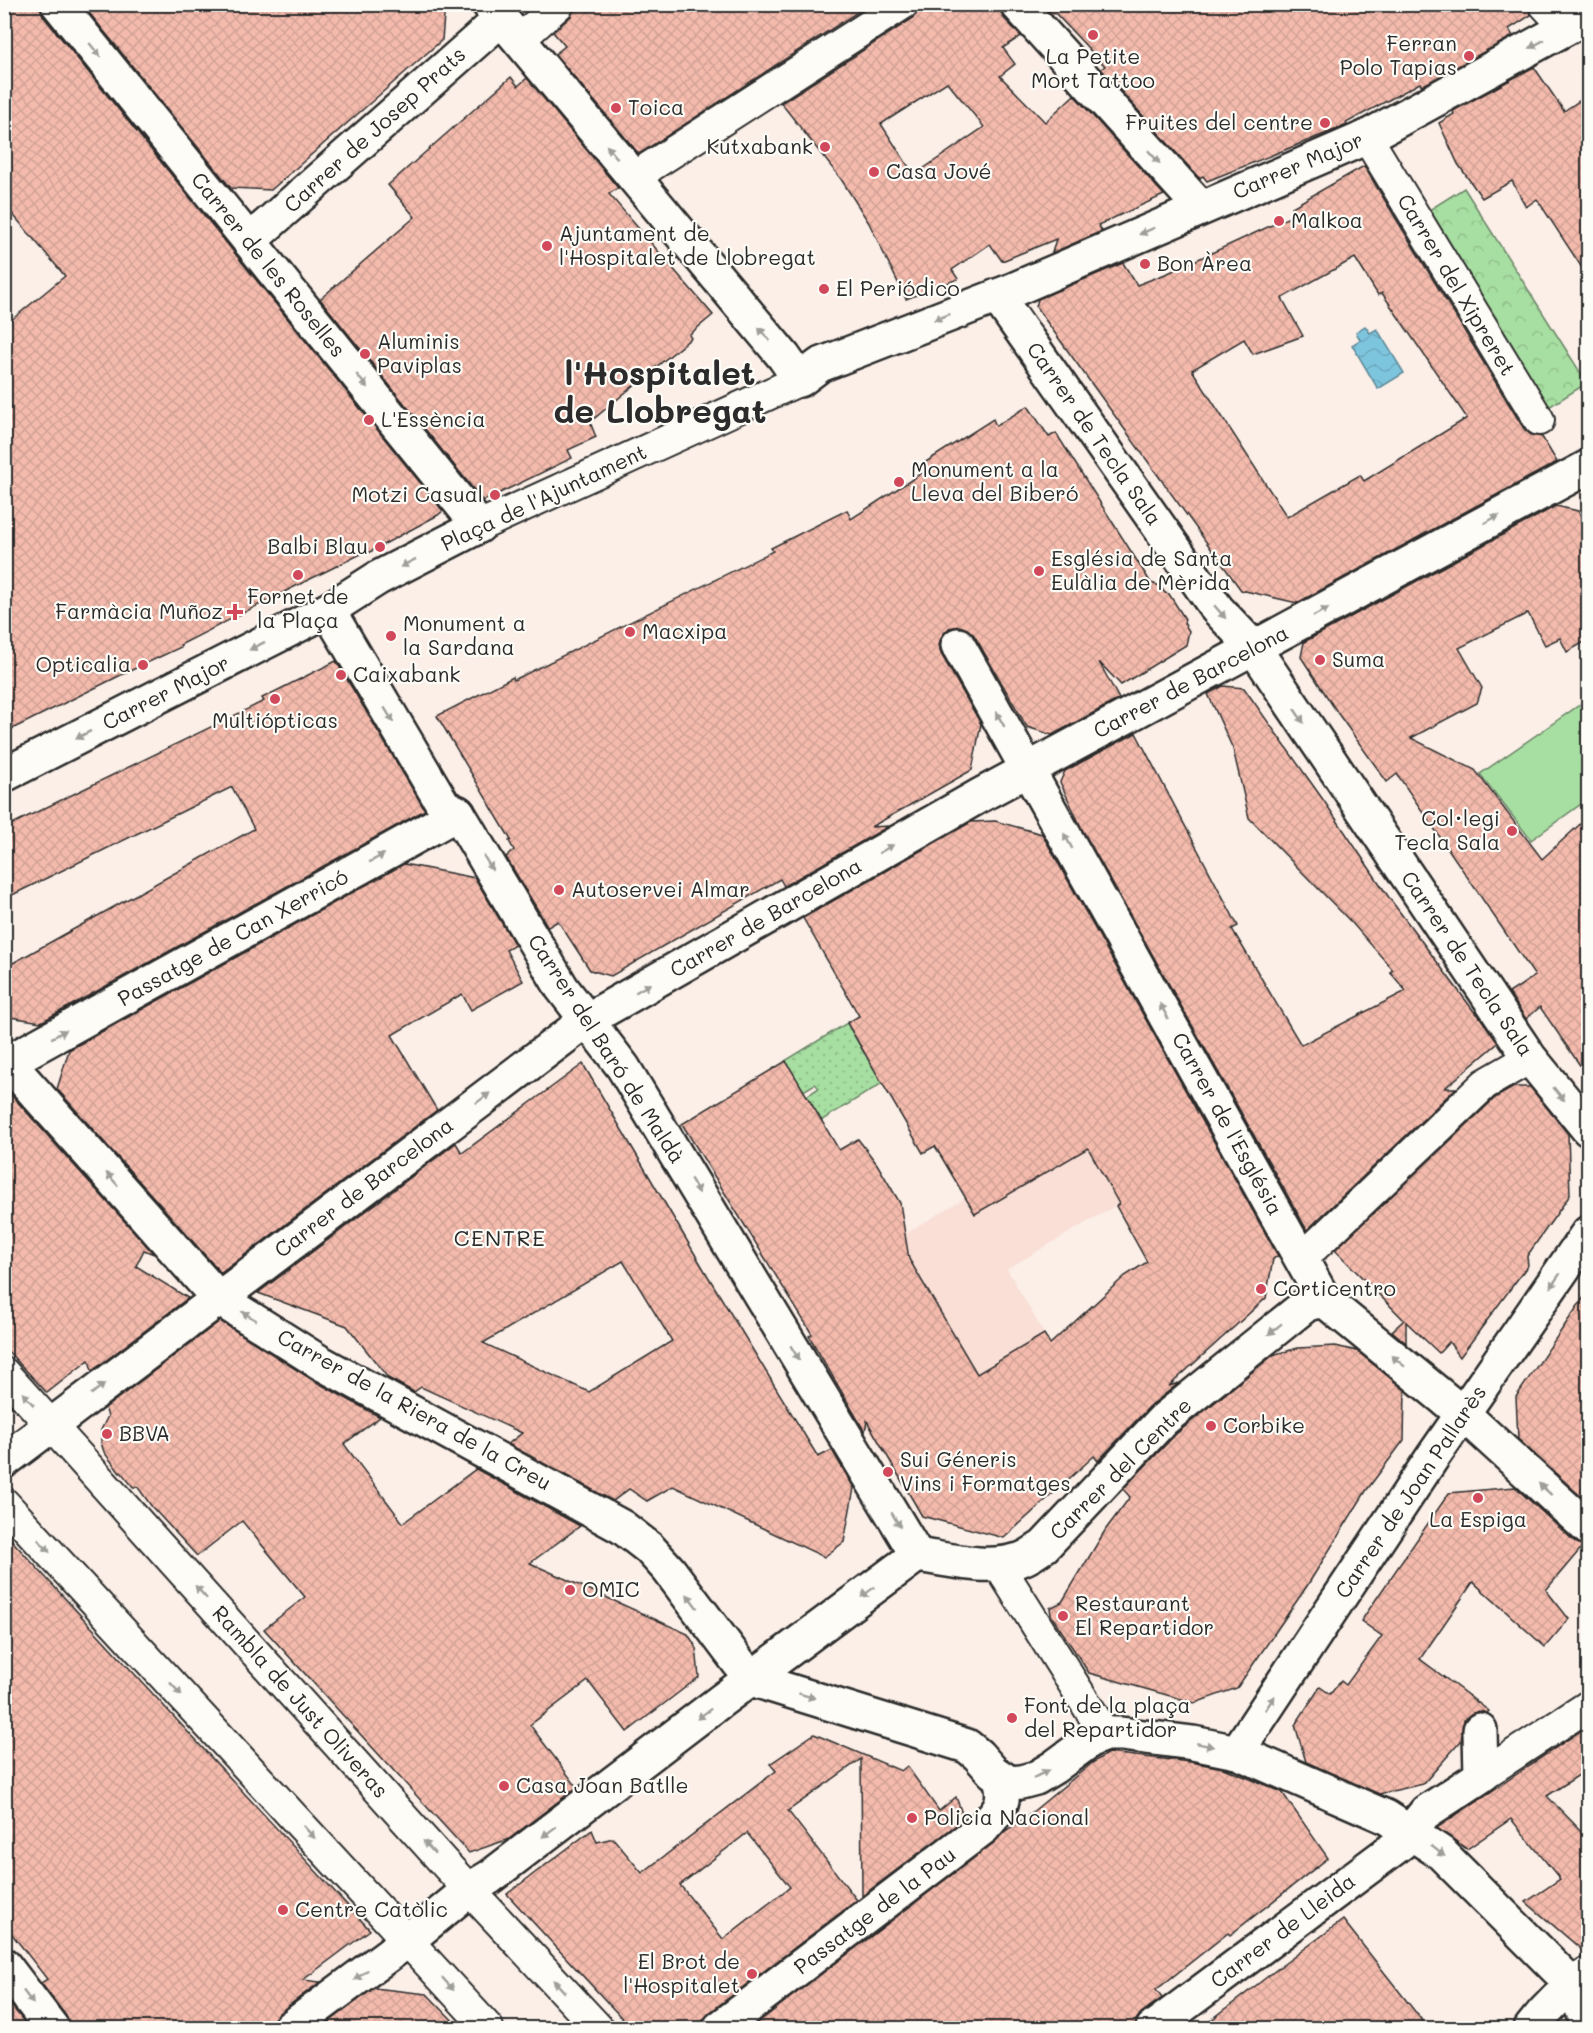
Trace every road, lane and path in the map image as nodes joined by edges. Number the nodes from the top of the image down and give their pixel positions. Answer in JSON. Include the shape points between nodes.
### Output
{"nodes":[{"id":1,"x":58,"y":4,"type":"edge"},
{"id":2,"x":559,"y":4,"type":"edge"},
{"id":3,"x":903,"y":4,"type":"edge"},
{"id":4,"x":1017,"y":4,"type":"edge"},
{"id":5,"x":1588,"y":16,"type":"edge"},
{"id":6,"x":503,"y":21,"type":"edge"},
{"id":7,"x":1374,"y":149,"type":"dead end"},
{"id":8,"x":634,"y":179,"type":"junction"},
{"id":9,"x":1201,"y":208,"type":"junction"},
{"id":10,"x":249,"y":241,"type":"junction"},
{"id":11,"x":997,"y":296,"type":"junction"},
{"id":12,"x":800,"y":380,"type":"junction"},
{"id":13,"x":1539,"y":420,"type":"dead end"},
{"id":14,"x":1588,"y":467,"type":"edge"},
{"id":15,"x":479,"y":526,"type":"junction"},
{"id":16,"x":327,"y":610,"type":"junction"},
{"id":17,"x":958,"y":645,"type":"dead end"},
{"id":18,"x":1254,"y":648,"type":"junction"},
{"id":19,"x":1029,"y":769,"type":"junction"},
{"id":20,"x":4,"y":775,"type":"edge"},
{"id":21,"x":458,"y":813,"type":"junction"},
{"id":22,"x":586,"y":1020,"type":"junction"},
{"id":23,"x":1530,"y":1058,"type":"junction"},
{"id":24,"x":6,"y":1060,"type":"edge"},
{"id":25,"x":1588,"y":1129,"type":"edge"},
{"id":26,"x":1588,"y":1233,"type":"edge"},
{"id":27,"x":1314,"y":1247,"type":"dead end"},
{"id":28,"x":218,"y":1298,"type":"junction"},
{"id":29,"x":1324,"y":1300,"type":"junction"},
{"id":30,"x":4,"y":1373,"type":"edge"},
{"id":31,"x":1463,"y":1414,"type":"junction"},
{"id":32,"x":52,"y":1425,"type":"junction"},
{"id":33,"x":4,"y":1461,"type":"edge"},
{"id":34,"x":4,"y":1503,"type":"edge"},
{"id":35,"x":1588,"y":1528,"type":"edge"},
{"id":36,"x":917,"y":1555,"type":"junction"},
{"id":37,"x":998,"y":1564,"type":"junction"},
{"id":38,"x":751,"y":1679,"type":"junction"},
{"id":39,"x":1588,"y":1706,"type":"edge"},
{"id":40,"x":1480,"y":1730,"type":"dead end"},
{"id":41,"x":1105,"y":1734,"type":"junction"},
{"id":42,"x":1237,"y":1752,"type":"junction"},
{"id":43,"x":1481,"y":1776,"type":"junction"},
{"id":44,"x":1000,"y":1778,"type":"junction"},
{"id":45,"x":1409,"y":1832,"type":"junction"},
{"id":46,"x":470,"y":1889,"type":"junction"},
{"id":47,"x":408,"y":1940,"type":"junction"},
{"id":48,"x":4,"y":1965,"type":"edge"},
{"id":49,"x":1581,"y":1979,"type":"edge"},
{"id":50,"x":1588,"y":2024,"type":"edge"},
{"id":51,"x":52,"y":2028,"type":"edge"},
{"id":52,"x":290,"y":2028,"type":"edge"},
{"id":53,"x":488,"y":2028,"type":"edge"},
{"id":54,"x":598,"y":2028,"type":"edge"},
{"id":55,"x":720,"y":2028,"type":"edge"},
{"id":56,"x":1153,"y":2028,"type":"edge"},
{"id":57,"x":1531,"y":2028,"type":"edge"}],
"edges":[{"from":1,"to":10,"type":"street","name":"Carrer de les Roselles","one_way":true},
{"from":2,"to":6,"type":"street","name":"Carrer de Josep Prats"},
{"from":3,"to":8,"type":"street"},
{"from":4,"to":9,"type":"street","one_way":true},
{"from":5,"to":9,"type":"street","name":"Carrer Major","one_way":true,"via":[[1367,137]]},
{"from":8,"to":6,"type":"street","one_way":true},
{"from":6,"to":10,"type":"street","name":"Carrer de Josep Prats"},
{"from":7,"to":13,"type":"street","name":"Carrer del Xipreret"},
{"from":12,"to":8,"type":"street","one_way":true},
{"from":9,"to":11,"type":"street","name":"Carrer Major","one_way":true},
{"from":10,"to":15,"type":"street","name":"Carrer de les Roselles","one_way":true},
{"from":11,"to":12,"type":"street","name":"Plaça de l'Ajuntament","one_way":true,"via":[[820,364]]},
{"from":11,"to":18,"type":"street","name":"Carrer de Tecla Sala","one_way":true,"via":[[1217,609]]},
{"from":12,"to":15,"type":"street","name":"Plaça de l'Ajuntament"},
{"from":18,"to":14,"type":"street","name":"Carrer de Barcelona","one_way":true},
{"from":15,"to":16,"type":"street","name":"Plaça de l'Ajuntament","one_way":true,"via":[[378,578]]},
{"from":16,"to":20,"type":"street","name":"Carrer Major","one_way":true},
{"from":16,"to":21,"type":"street","name":"Carrer del Baró de Maldà","one_way":true,"via":[[444,806]]},
{"from":19,"to":17,"type":"street","name":"Carrer de l'Església","one_way":true},
{"from":18,"to":19,"type":"street","name":"Carrer de Barcelona"},
{"from":18,"to":23,"type":"street","name":"Carrer de Tecla Sala","one_way":true},
{"from":22,"to":19,"type":"street","name":"Carrer de Barcelona","one_way":true},
{"from":29,"to":19,"type":"street","name":"Carrer de l'Església","one_way":true},
{"from":21,"to":22,"type":"street","name":"Carrer del Baró de Maldà","one_way":true,"via":[[562,988]]},
{"from":24,"to":21,"type":"street","name":"Passatge de Can Xerricó","one_way":true},
{"from":28,"to":22,"type":"street","name":"Carrer de Barcelona","one_way":true},
{"from":22,"to":36,"type":"street","name":"Carrer del Baró de Maldà","one_way":true,"via":[[623,1067]]},
{"from":23,"to":25,"type":"street","name":"Carrer de Tecla Sala","one_way":true},
{"from":23,"to":27,"type":"street","via":[[1485,1084]]},
{"from":28,"to":24,"type":"street","name":"Carrer de la Riera de la Creu","one_way":true},
{"from":26,"to":31,"type":"street","name":"Carrer de Joan Pallarès","one_way":true},
{"from":32,"to":28,"type":"street","name":"Carrer de Barcelona","one_way":true},
{"from":38,"to":28,"type":"street","name":"Carrer de la Riera de la Creu","one_way":true,"via":[[669,1570],[622,1527],[321,1363]]},
{"from":31,"to":29,"type":"street","name":"Carrer de l'Església","one_way":true},
{"from":29,"to":37,"type":"street","name":"Carrer del Centre","one_way":true,"via":[[1307,1304],[1163,1420],[1044,1546],[1021,1560]]},
{"from":32,"to":30,"type":"street","name":"Rambla de Just Oliveras","one_way":true},
{"from":35,"to":31,"type":"street","name":"Carrer de l'Església","one_way":true},
{"from":42,"to":31,"type":"street","name":"Carrer de Joan Pallarès","one_way":true},
{"from":32,"to":33,"type":"street","name":"Carrer de Barcelona"},
{"from":46,"to":32,"type":"street","name":"Rambla de Just Oliveras","one_way":true},
{"from":34,"to":47,"type":"street","one_way":true},
{"from":36,"to":37,"type":"street","name":"Carrer del Centre"},
{"from":36,"to":38,"type":"street","one_way":true},
{"from":37,"to":41,"type":"street"},
{"from":38,"to":44,"type":"street","one_way":true,"via":[[967,1746]]},
{"from":38,"to":46,"type":"street","one_way":true},
{"from":39,"to":43,"type":"street"},
{"from":40,"to":43,"type":"street"},
{"from":41,"to":42,"type":"street","one_way":true},
{"from":44,"to":41,"type":"street","one_way":true,"via":[[1010,1783],[1036,1778]]},
{"from":42,"to":45,"type":"street","via":[[1386,1817]]},
{"from":43,"to":45,"type":"street","name":"Carrer de Lleida","via":[[1426,1812]]},
{"from":44,"to":55,"type":"street","name":"Passatge de la Pau","via":[[1003,1801],[984,1827]]},
{"from":45,"to":49,"type":"street","one_way":true,"via":[[1440,1851]]},
{"from":45,"to":56,"type":"street","name":"Carrer de Lleida","via":[[1401,1843]]},
{"from":46,"to":47,"type":"street"},
{"from":54,"to":46,"type":"street","name":"Rambla de Just Oliveras","one_way":true},
{"from":47,"to":52,"type":"street","one_way":true},
{"from":47,"to":53,"type":"street","one_way":true},
{"from":48,"to":51,"type":"street","one_way":true},
{"from":49,"to":50,"type":"street"},
{"from":49,"to":57,"type":"street","via":[[1546,2009]]}]}
